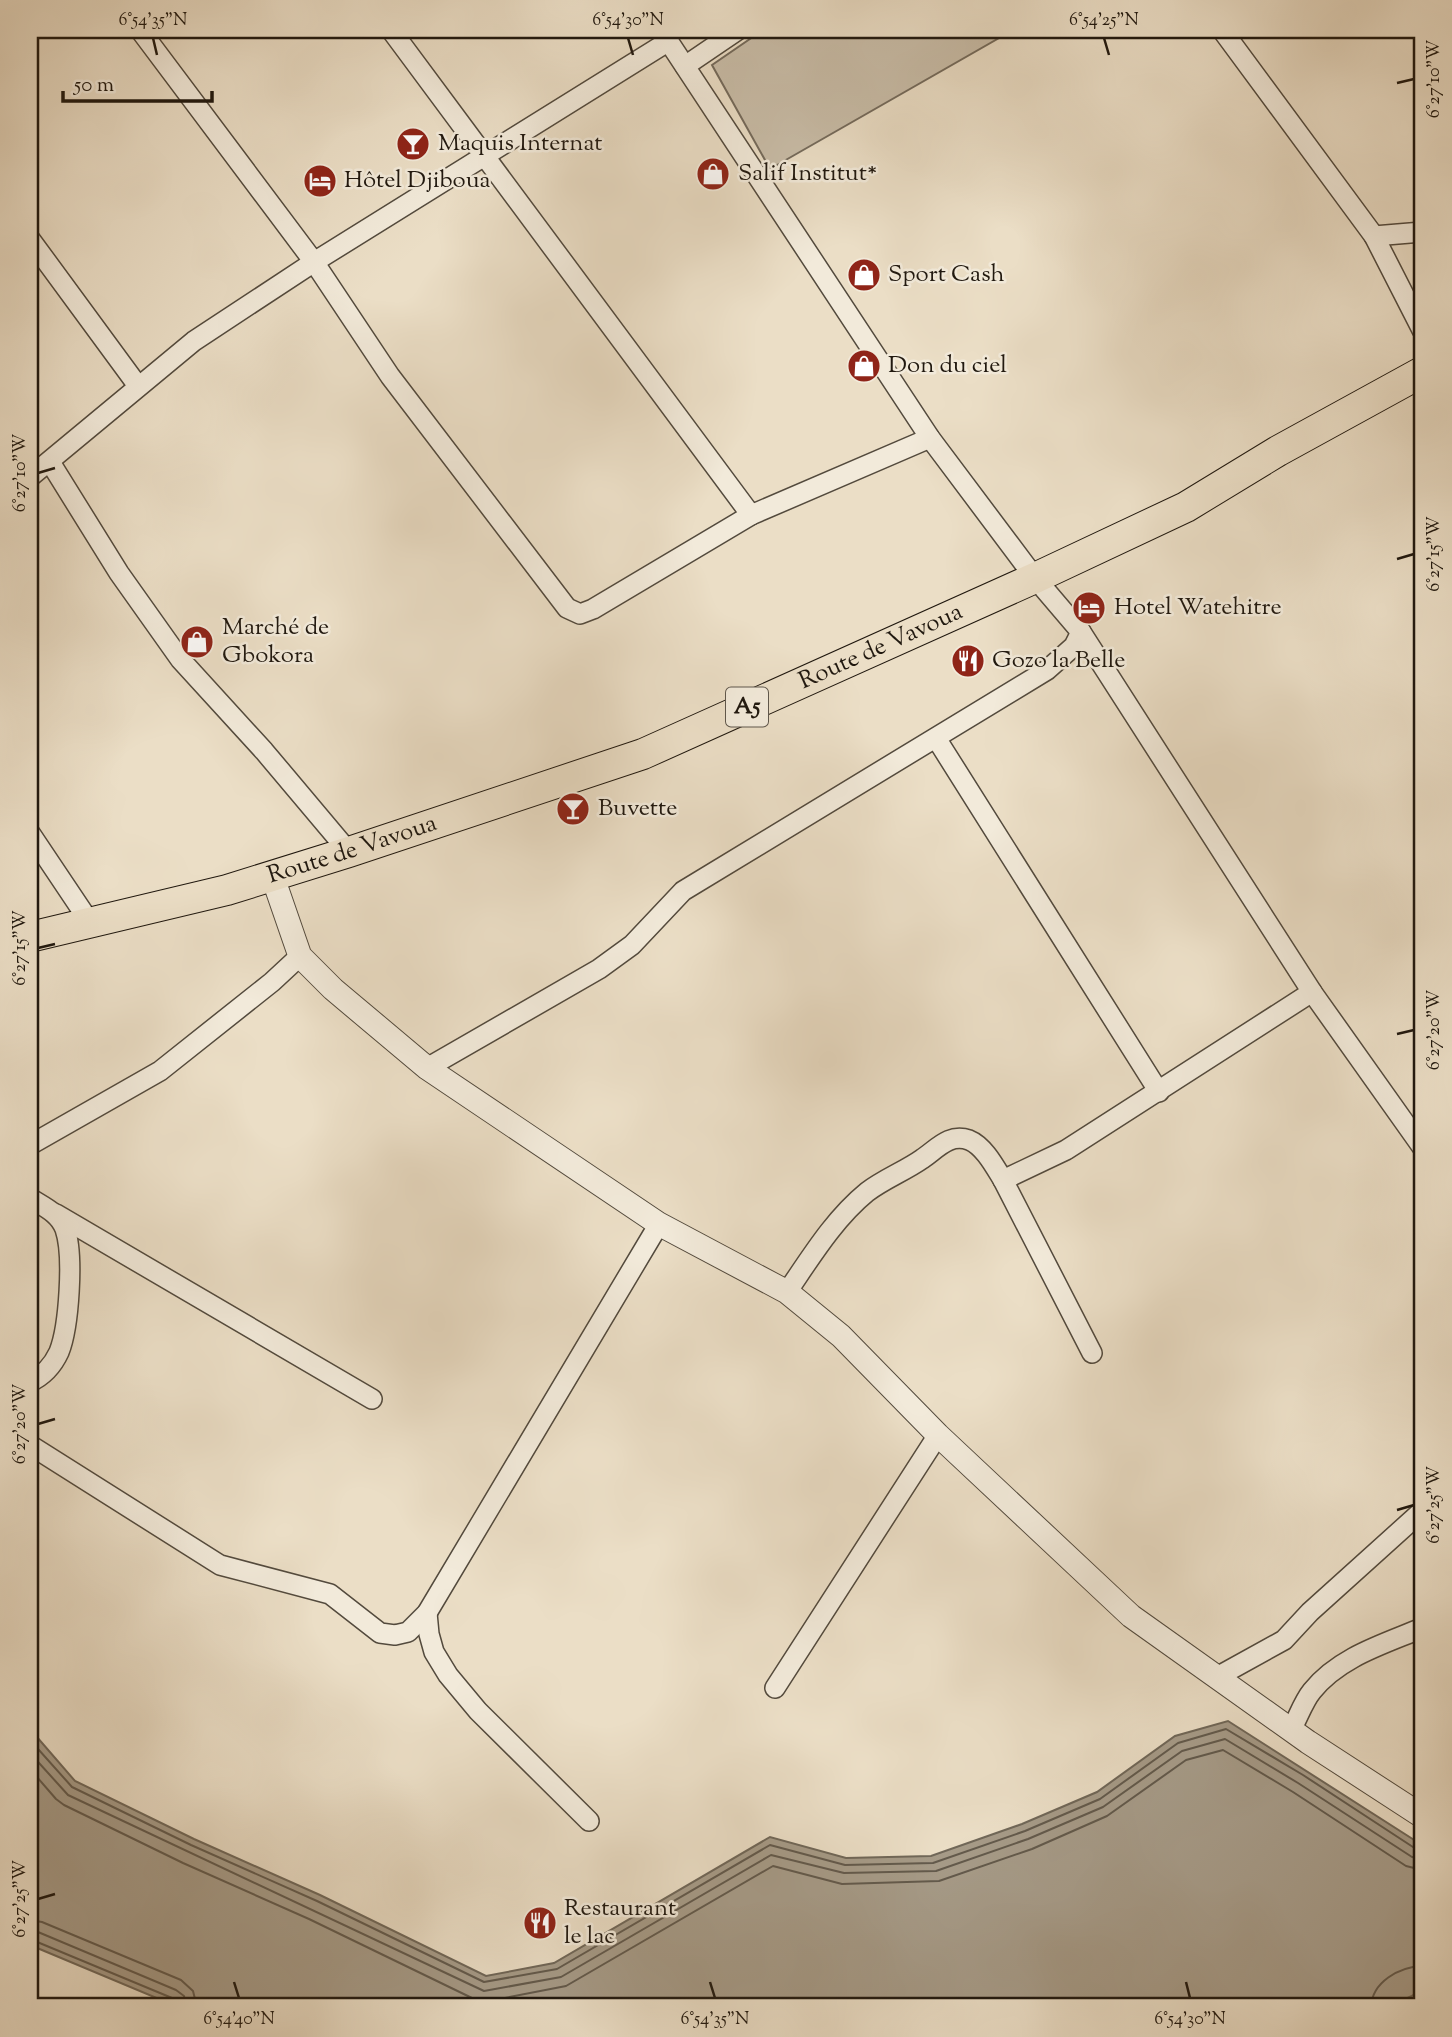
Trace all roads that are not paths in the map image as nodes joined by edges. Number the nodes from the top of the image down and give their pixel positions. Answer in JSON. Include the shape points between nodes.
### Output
{"nodes":[{"id":1,"x":140,"y":30,"type":"edge"},
{"id":2,"x":391,"y":30,"type":"edge"},
{"id":3,"x":738,"y":30,"type":"edge"},
{"id":4,"x":1222,"y":30,"type":"edge"},
{"id":5,"x":665,"y":35,"type":"edge"},
{"id":6,"x":685,"y":66,"type":"junction"},
{"id":7,"x":485,"y":156,"type":"junction"},
{"id":8,"x":1422,"y":232,"type":"edge"},
{"id":9,"x":1374,"y":236,"type":"junction"},
{"id":10,"x":30,"y":239,"type":"edge"},
{"id":11,"x":314,"y":262,"type":"junction"},
{"id":12,"x":1422,"y":330,"type":"edge"},
{"id":13,"x":1422,"y":372,"type":"edge"},
{"id":14,"x":138,"y":386,"type":"junction"},
{"id":15,"x":930,"y":438,"type":"junction"},
{"id":16,"x":50,"y":462,"type":"junction"},
{"id":17,"x":30,"y":477,"type":"edge"},
{"id":18,"x":751,"y":515,"type":"junction"},
{"id":19,"x":1035,"y":578,"type":"junction"},
{"id":20,"x":1081,"y":632,"type":"junction"},
{"id":21,"x":936,"y":738,"type":"junction"},
{"id":22,"x":30,"y":834,"type":"edge"},
{"id":23,"x":349,"y":852,"type":"junction"},
{"id":24,"x":272,"y":875,"type":"junction"},
{"id":25,"x":91,"y":924,"type":"junction"},
{"id":26,"x":30,"y":937,"type":"edge"},
{"id":27,"x":300,"y":956,"type":"junction"},
{"id":28,"x":1312,"y":992,"type":"junction"},
{"id":29,"x":428,"y":1068,"type":"junction"},
{"id":30,"x":1159,"y":1092,"type":"junction"},
{"id":31,"x":30,"y":1145,"type":"edge"},
{"id":32,"x":1422,"y":1147,"type":"edge"},
{"id":33,"x":1003,"y":1180,"type":"junction"},
{"id":34,"x":30,"y":1198,"type":"edge"},
{"id":35,"x":56,"y":1214,"type":"junction"},
{"id":36,"x":659,"y":1224,"type":"junction"},
{"id":37,"x":787,"y":1292,"type":"junction"},
{"id":38,"x":1092,"y":1353,"type":"dead end"},
{"id":39,"x":30,"y":1382,"type":"edge"},
{"id":40,"x":372,"y":1399,"type":"dead end"},
{"id":41,"x":938,"y":1435,"type":"junction"},
{"id":42,"x":30,"y":1445,"type":"edge"},
{"id":43,"x":1422,"y":1511,"type":"edge"},
{"id":44,"x":427,"y":1613,"type":"junction"},
{"id":45,"x":1422,"y":1628,"type":"edge"},
{"id":46,"x":1217,"y":1677,"type":"junction"},
{"id":47,"x":775,"y":1688,"type":"dead end"},
{"id":48,"x":1291,"y":1730,"type":"junction"},
{"id":49,"x":1422,"y":1816,"type":"edge"},
{"id":50,"x":589,"y":1821,"type":"dead end"}],
"edges":[{"from":1,"to":11,"type":"street"},
{"from":2,"to":7,"type":"street"},
{"from":3,"to":6,"type":"street"},
{"from":4,"to":9,"type":"street"},
{"from":5,"to":6,"type":"street"},
{"from":5,"to":7,"type":"street"},
{"from":6,"to":15,"type":"street"},
{"from":7,"to":11,"type":"street"},
{"from":7,"to":18,"type":"street"},
{"from":8,"to":9,"type":"street"},
{"from":9,"to":12,"type":"street"},
{"from":10,"to":14,"type":"street"},
{"from":11,"to":14,"type":"street","via":[[194,341]]},
{"from":11,"to":18,"type":"street","via":[[390,376],[567,608],[580,614],[593,609]]},
{"from":13,"to":19,"type":"main road","name":"Route de Vavoua","number":"A5","via":[[1186,507]]},
{"from":14,"to":16,"type":"street"},
{"from":15,"to":18,"type":"street"},
{"from":15,"to":19,"type":"street"},
{"from":16,"to":17,"type":"street"},
{"from":16,"to":23,"type":"street","via":[[119,573],[180,659]]},
{"from":19,"to":20,"type":"street"},
{"from":19,"to":23,"type":"main road","name":"Route de Vavoua","number":"A5","via":[[643,754]]},
{"from":20,"to":21,"type":"street","via":[[1047,670]]},
{"from":20,"to":28,"type":"street"},
{"from":21,"to":29,"type":"street","via":[[683,891],[632,945],[600,970]]},
{"from":21,"to":30,"type":"street"},
{"from":22,"to":25,"type":"street"},
{"from":23,"to":24,"type":"main road","name":"Route de Vavoua","number":"A5"},
{"from":24,"to":25,"type":"main road","name":"Route de Vavoua","number":"A5"},
{"from":24,"to":27,"type":"street"},
{"from":25,"to":26,"type":"main road","name":"Route de Vavoua","number":"A5"},
{"from":27,"to":29,"type":"street"},
{"from":27,"to":31,"type":"street","via":[[160,1071]]},
{"from":28,"to":30,"type":"street"},
{"from":28,"to":32,"type":"street"},
{"from":29,"to":36,"type":"street"},
{"from":30,"to":33,"type":"street","via":[[1066,1150]]},
{"from":33,"to":37,"type":"street","via":[[971,1141],[946,1140],[867,1193],[824,1237]]},
{"from":33,"to":38,"type":"street"},
{"from":34,"to":35,"type":"street"},
{"from":35,"to":39,"type":"street","via":[[65,1228],[70,1254],[66,1325],[58,1353],[42,1376]]},
{"from":35,"to":40,"type":"street"},
{"from":36,"to":37,"type":"street"},
{"from":36,"to":44,"type":"street"},
{"from":37,"to":41,"type":"street","via":[[841,1336]]},
{"from":41,"to":46,"type":"street","via":[[1131,1616]]},
{"from":41,"to":47,"type":"street"},
{"from":42,"to":44,"type":"street","via":[[220,1565],[330,1594],[380,1633],[408,1632]]},
{"from":43,"to":46,"type":"street","via":[[1284,1640]]},
{"from":44,"to":50,"type":"street","via":[[434,1651],[447,1675],[478,1712]]},
{"from":45,"to":48,"type":"street","via":[[1369,1648],[1335,1670],[1311,1692]]},
{"from":46,"to":48,"type":"street"},
{"from":48,"to":49,"type":"street"}]}
